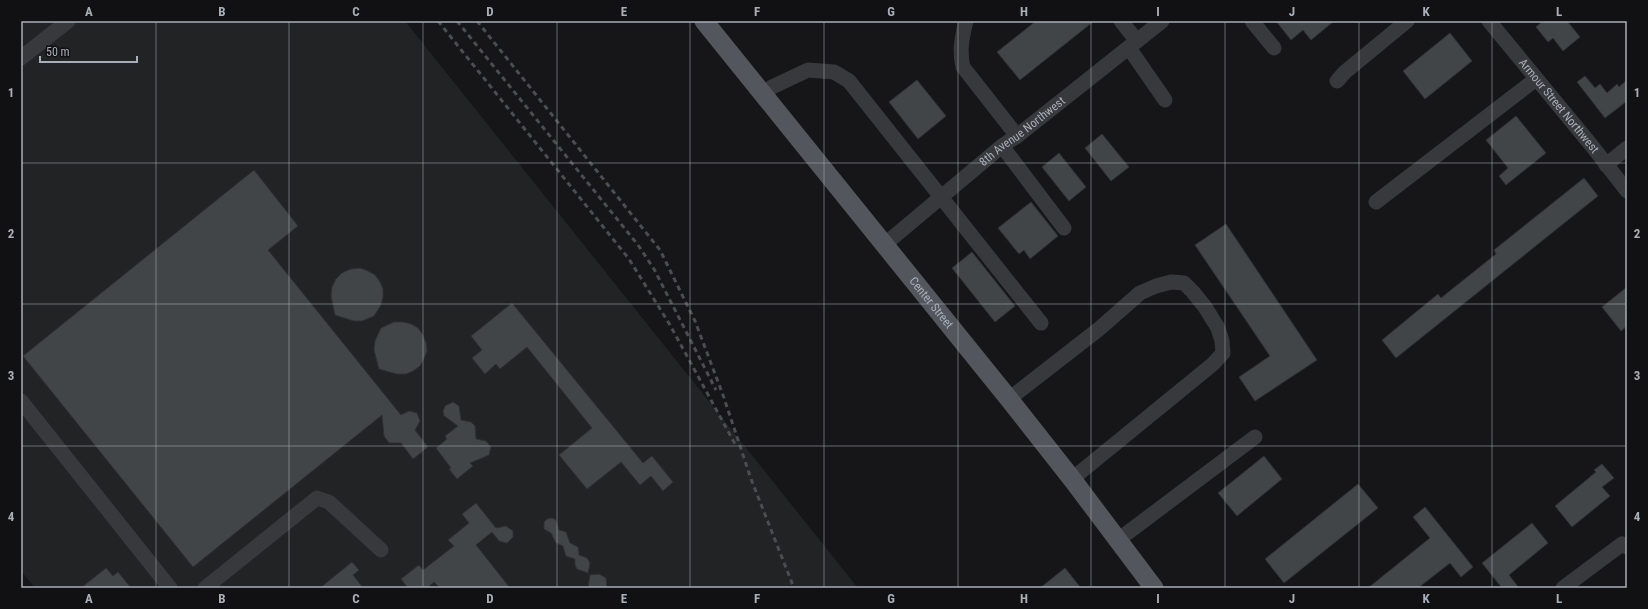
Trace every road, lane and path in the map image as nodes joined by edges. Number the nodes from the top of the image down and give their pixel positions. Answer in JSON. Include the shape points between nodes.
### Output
{"nodes":[{"id":1,"x":68,"y":21,"type":"edge"},
{"id":2,"x":704,"y":21,"type":"edge"},
{"id":3,"x":966,"y":21,"type":"edge"},
{"id":4,"x":1120,"y":21,"type":"edge"},
{"id":5,"x":1162,"y":21,"type":"edge"},
{"id":6,"x":1252,"y":21,"type":"edge"},
{"id":7,"x":1407,"y":21,"type":"edge"},
{"id":8,"x":1489,"y":21,"type":"edge"},
{"id":9,"x":1133,"y":44,"type":"junction"},
{"id":10,"x":1274,"y":48,"type":"dead end"},
{"id":11,"x":21,"y":58,"type":"edge"},
{"id":12,"x":1536,"y":79,"type":"junction"},
{"id":13,"x":1337,"y":81,"type":"dead end"},
{"id":14,"x":763,"y":95,"type":"junction"},
{"id":15,"x":1165,"y":100,"type":"dead end"},
{"id":16,"x":1017,"y":136,"type":"junction"},
{"id":17,"x":1002,"y":146,"type":"junction"},
{"id":18,"x":1627,"y":148,"type":"edge"},
{"id":19,"x":1606,"y":165,"type":"junction"},
{"id":20,"x":1627,"y":191,"type":"edge"},
{"id":21,"x":941,"y":197,"type":"junction"},
{"id":22,"x":1376,"y":202,"type":"dead end"},
{"id":23,"x":1064,"y":228,"type":"dead end"},
{"id":24,"x":884,"y":245,"type":"junction"},
{"id":25,"x":1041,"y":324,"type":"dead end"},
{"id":26,"x":1009,"y":399,"type":"junction"},
{"id":27,"x":21,"y":401,"type":"edge"},
{"id":28,"x":1255,"y":437,"type":"dead end"},
{"id":29,"x":1072,"y":479,"type":"junction"},
{"id":30,"x":1118,"y":540,"type":"junction"},
{"id":31,"x":1627,"y":547,"type":"edge"},
{"id":32,"x":381,"y":550,"type":"dead end"},
{"id":33,"x":170,"y":588,"type":"edge"},
{"id":34,"x":205,"y":588,"type":"edge"},
{"id":35,"x":1154,"y":588,"type":"edge"},
{"id":36,"x":1564,"y":588,"type":"edge"}],
"edges":[{"from":1,"to":11,"type":"street"},
{"from":2,"to":14,"type":"main road","name":"Center Street"},
{"from":3,"to":16,"type":"street","via":[[961,40],[960,56],[963,67]]},
{"from":4,"to":9,"type":"street"},
{"from":5,"to":9,"type":"street","name":"8th Avenue Northwest"},
{"from":6,"to":10,"type":"street"},
{"from":7,"to":13,"type":"street"},
{"from":8,"to":12,"type":"street","name":"Armour Street Northwest"},
{"from":9,"to":15,"type":"street"},
{"from":9,"to":16,"type":"street","name":"8th Avenue Northwest"},
{"from":12,"to":19,"type":"street","name":"Armour Street Northwest"},
{"from":12,"to":22,"type":"street"},
{"from":14,"to":21,"type":"street","via":[[772,87],[808,70],[834,72],[849,81]]},
{"from":14,"to":24,"type":"main road","name":"Center Street"},
{"from":16,"to":17,"type":"street","name":"8th Avenue Northwest"},
{"from":17,"to":21,"type":"street","name":"8th Avenue Northwest"},
{"from":17,"to":23,"type":"street"},
{"from":18,"to":19,"type":"street"},
{"from":19,"to":20,"type":"street","name":"Armour Street Northwest"},
{"from":21,"to":24,"type":"street","name":"8th Avenue Northwest"},
{"from":21,"to":25,"type":"street"},
{"from":24,"to":26,"type":"main road","name":"Center Street"},
{"from":26,"to":29,"type":"main road","name":"Center Street"},
{"from":26,"to":29,"type":"street","via":[[1099,329],[1140,293],[1171,282],[1184,283],[1194,292],[1218,328],[1223,353],[1213,364]]},
{"from":27,"to":33,"type":"street"},
{"from":28,"to":30,"type":"street"},
{"from":29,"to":30,"type":"main road","name":"Center Street"},
{"from":30,"to":35,"type":"main road","name":"Center Street"},
{"from":31,"to":36,"type":"street","via":[[1622,544]]},
{"from":32,"to":34,"type":"street","via":[[329,502],[317,498]]}]}
